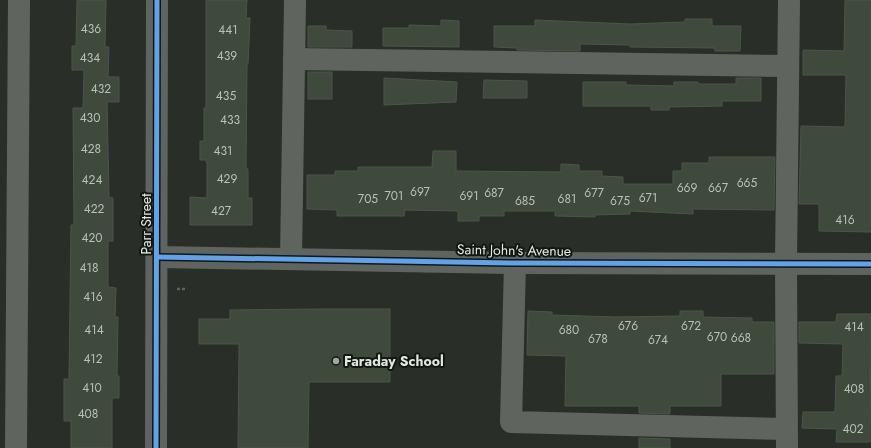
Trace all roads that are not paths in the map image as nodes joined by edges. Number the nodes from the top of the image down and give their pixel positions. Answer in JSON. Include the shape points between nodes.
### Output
{"nodes":[{"id":1,"x":19,"y":0,"type":"edge"},
{"id":2,"x":157,"y":0,"type":"edge"},
{"id":3,"x":295,"y":0,"type":"edge"},
{"id":4,"x":789,"y":0,"type":"edge"},
{"id":5,"x":294,"y":59,"type":"junction"},
{"id":6,"x":788,"y":66,"type":"junction"},
{"id":7,"x":158,"y":257,"type":"junction"},
{"id":8,"x":291,"y":258,"type":"junction"},
{"id":9,"x":515,"y":263,"type":"junction"},
{"id":10,"x":786,"y":264,"type":"junction"},
{"id":11,"x":871,"y":264,"type":"edge"},
{"id":12,"x":786,"y":438,"type":"edge"},
{"id":13,"x":16,"y":448,"type":"edge"},
{"id":14,"x":156,"y":448,"type":"edge"}],
"edges":[{"from":1,"to":13,"type":"street"},
{"from":2,"to":7,"type":"street","name":"Parr Street"},
{"from":3,"to":5,"type":"street"},
{"from":4,"to":6,"type":"street"},
{"from":5,"to":6,"type":"street"},
{"from":5,"to":8,"type":"street"},
{"from":6,"to":10,"type":"street"},
{"from":7,"to":8,"type":"street","name":"Saint John's Avenue"},
{"from":7,"to":14,"type":"street","name":"Parr Street"},
{"from":8,"to":9,"type":"street","name":"Saint John's Avenue"},
{"from":9,"to":10,"type":"street","name":"Saint John's Avenue"},
{"from":9,"to":12,"type":"street","via":[[511,422]]},
{"from":10,"to":11,"type":"street","name":"Saint John's Avenue"},
{"from":10,"to":12,"type":"street"}]}
